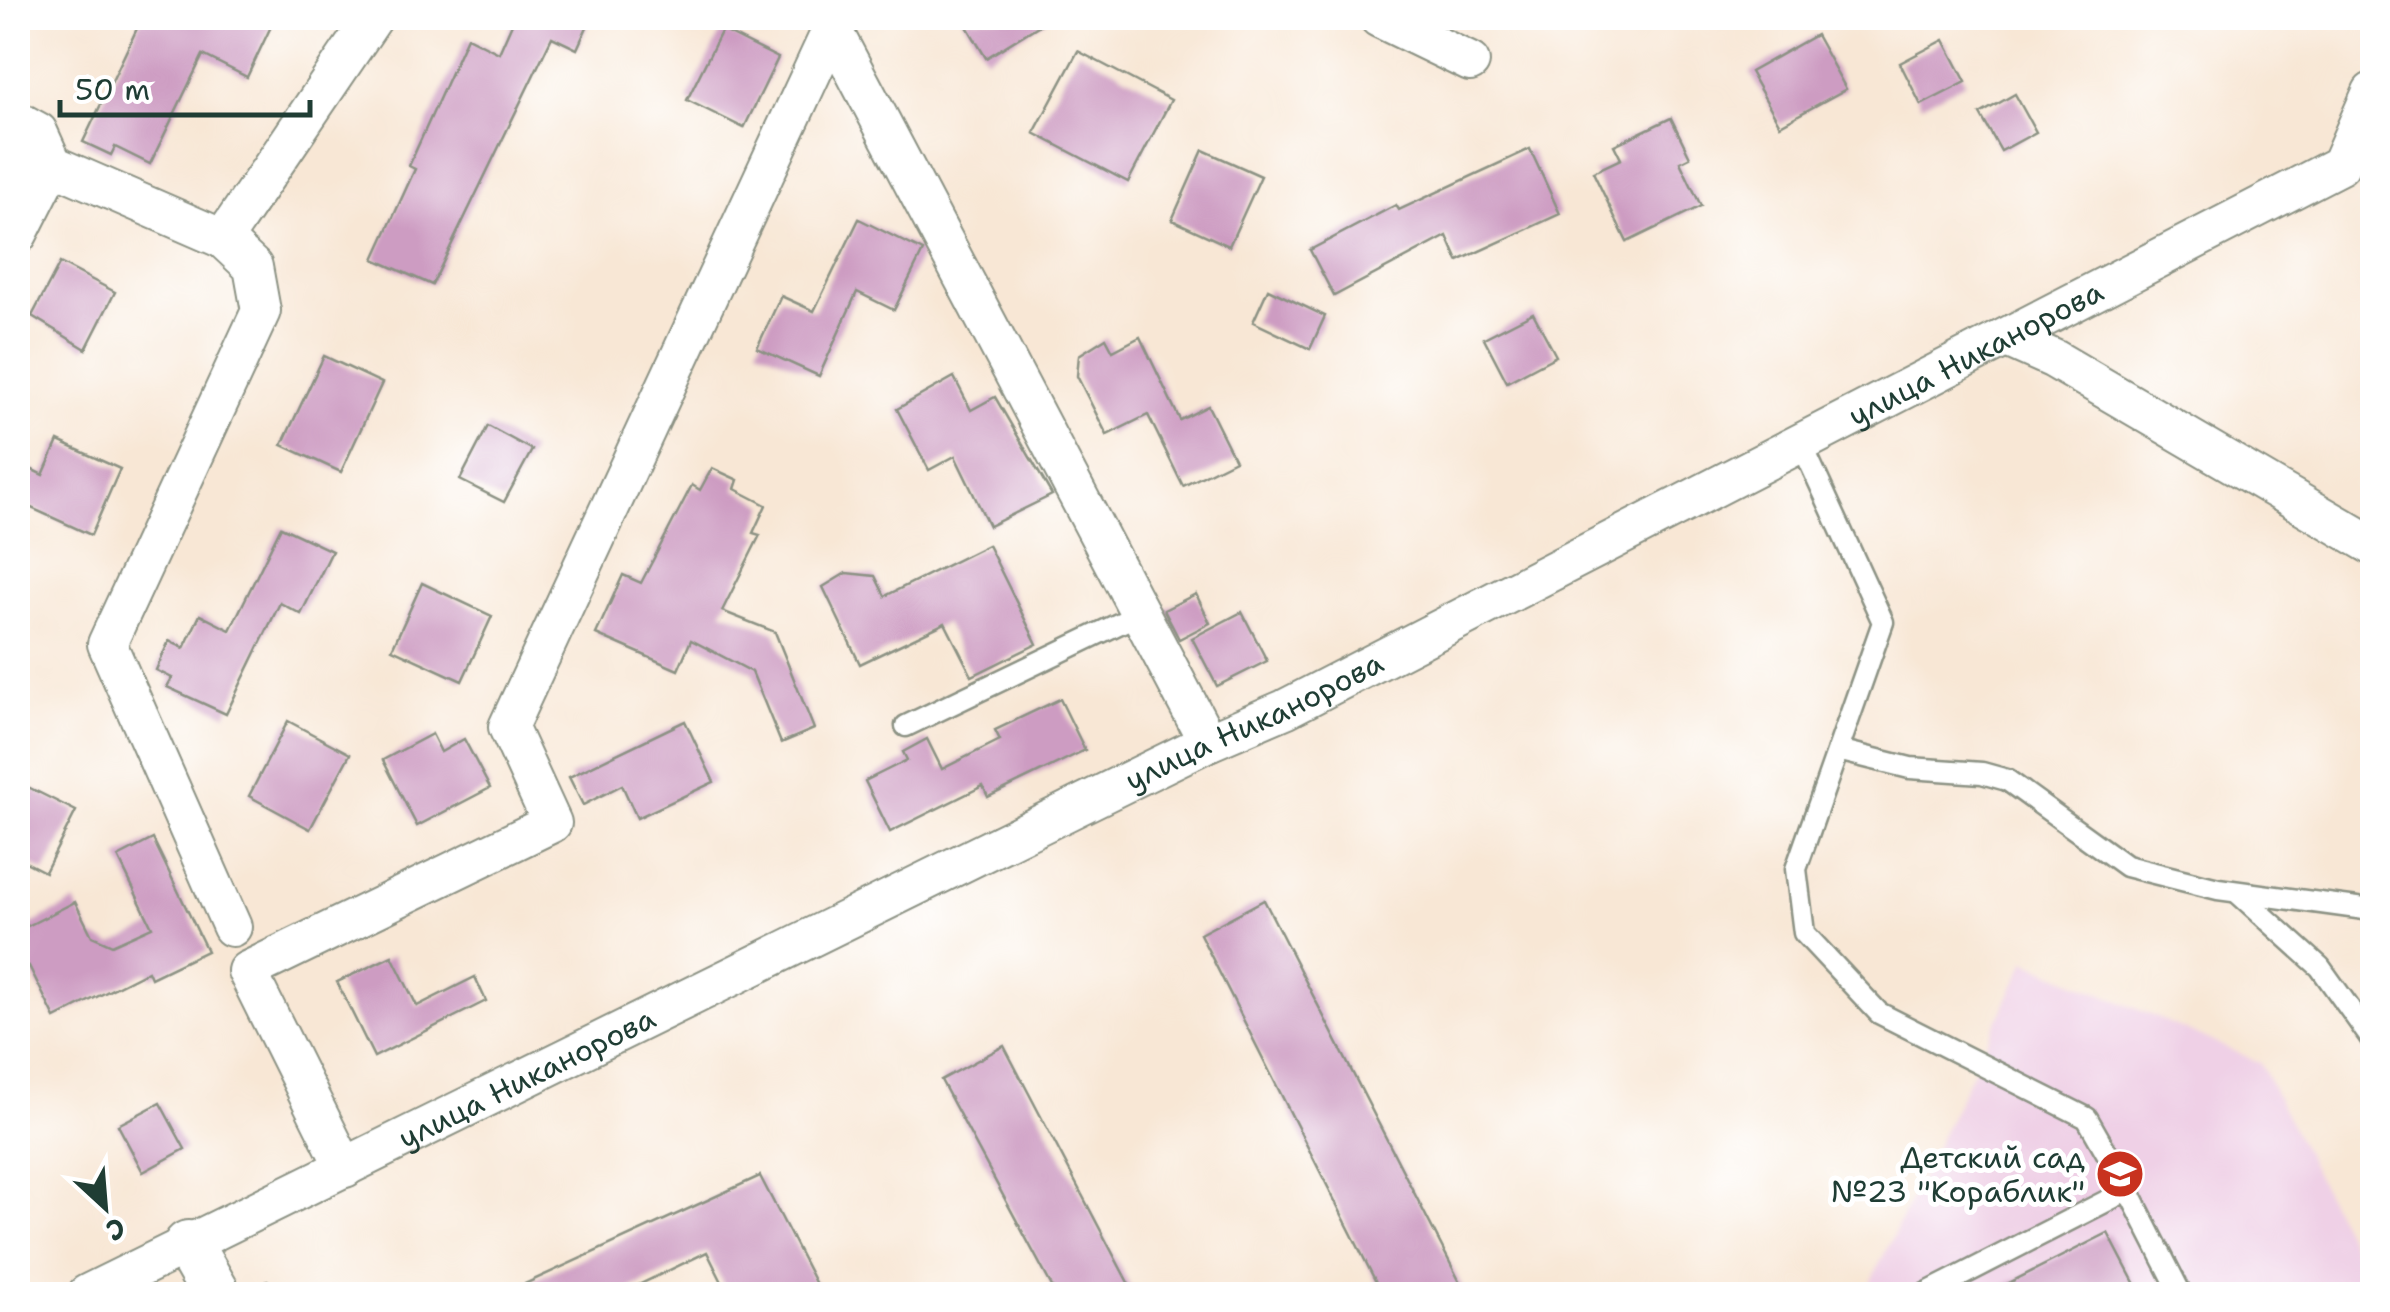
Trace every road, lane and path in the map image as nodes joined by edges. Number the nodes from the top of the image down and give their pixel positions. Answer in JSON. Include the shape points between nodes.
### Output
{"nodes":[{"id":1,"x":373,"y":18,"type":"edge"},
{"id":2,"x":1379,"y":18,"type":"edge"},
{"id":3,"x":833,"y":23,"type":"edge"},
{"id":4,"x":1470,"y":62,"type":"dead end"},
{"id":5,"x":2372,"y":92,"type":"edge"},
{"id":6,"x":18,"y":121,"type":"edge"},
{"id":7,"x":2356,"y":160,"type":"edge"},
{"id":8,"x":54,"y":164,"type":"junction"},
{"id":9,"x":18,"y":234,"type":"edge"},
{"id":10,"x":223,"y":238,"type":"junction"},
{"id":11,"x":2006,"y":338,"type":"junction"},
{"id":12,"x":1802,"y":445,"type":"junction"},
{"id":13,"x":2372,"y":545,"type":"edge"},
{"id":14,"x":1139,"y":614,"type":"junction"},
{"id":15,"x":906,"y":726,"type":"dead end"},
{"id":16,"x":1208,"y":742,"type":"junction"},
{"id":17,"x":1838,"y":750,"type":"junction"},
{"id":18,"x":2238,"y":892,"type":"junction"},
{"id":19,"x":2372,"y":910,"type":"edge"},
{"id":20,"x":232,"y":927,"type":"dead end"},
{"id":21,"x":2372,"y":1040,"type":"edge"},
{"id":22,"x":345,"y":1168,"type":"junction"},
{"id":23,"x":2128,"y":1190,"type":"junction"},
{"id":24,"x":188,"y":1245,"type":"junction"},
{"id":25,"x":87,"y":1294,"type":"edge"},
{"id":26,"x":216,"y":1294,"type":"edge"},
{"id":27,"x":242,"y":1294,"type":"edge"},
{"id":28,"x":274,"y":1294,"type":"edge"},
{"id":29,"x":1925,"y":1294,"type":"edge"},
{"id":30,"x":2181,"y":1294,"type":"edge"}],
"edges":[{"from":1,"to":10,"type":"street"},
{"from":2,"to":4,"type":"street"},
{"from":3,"to":14,"type":"street"},
{"from":3,"to":22,"type":"street","via":[[508,727],[552,823],[247,971]]},
{"from":5,"to":7,"type":"street","name":"улица Никанорова"},
{"from":6,"to":8,"type":"street","via":[[38,132]]},
{"from":7,"to":11,"type":"street","name":"улица Никанорова"},
{"from":8,"to":9,"type":"street"},
{"from":8,"to":10,"type":"street"},
{"from":10,"to":20,"type":"street","via":[[253,266],[261,312],[107,644]]},
{"from":11,"to":12,"type":"street","name":"улица Никанорова"},
{"from":11,"to":13,"type":"street","via":[[2054,359]]},
{"from":12,"to":16,"type":"street","name":"улица Никанорова","via":[[1286,709]]},
{"from":12,"to":17,"type":"lane","via":[[1883,622]]},
{"from":14,"to":15,"type":"lane"},
{"from":14,"to":16,"type":"street"},
{"from":16,"to":22,"type":"street","name":"улица Никанорова"},
{"from":17,"to":18,"type":"lane","via":[[1910,768],[2006,780],[2126,866]]},
{"from":17,"to":23,"type":"lane","via":[[1796,870],[1804,933],[1879,1013],[2087,1118]]},
{"from":18,"to":19,"type":"lane"},
{"from":18,"to":21,"type":"lane","via":[[2320,967]]},
{"from":22,"to":24,"type":"street","name":"улица Никанорова"},
{"from":23,"to":29,"type":"lane"},
{"from":23,"to":30,"type":"lane"},
{"from":24,"to":25,"type":"street","name":"улица Никанорова"},
{"from":24,"to":26,"type":"street"},
{"from":27,"to":28,"type":"path","via":[[267,1282]]}]}
